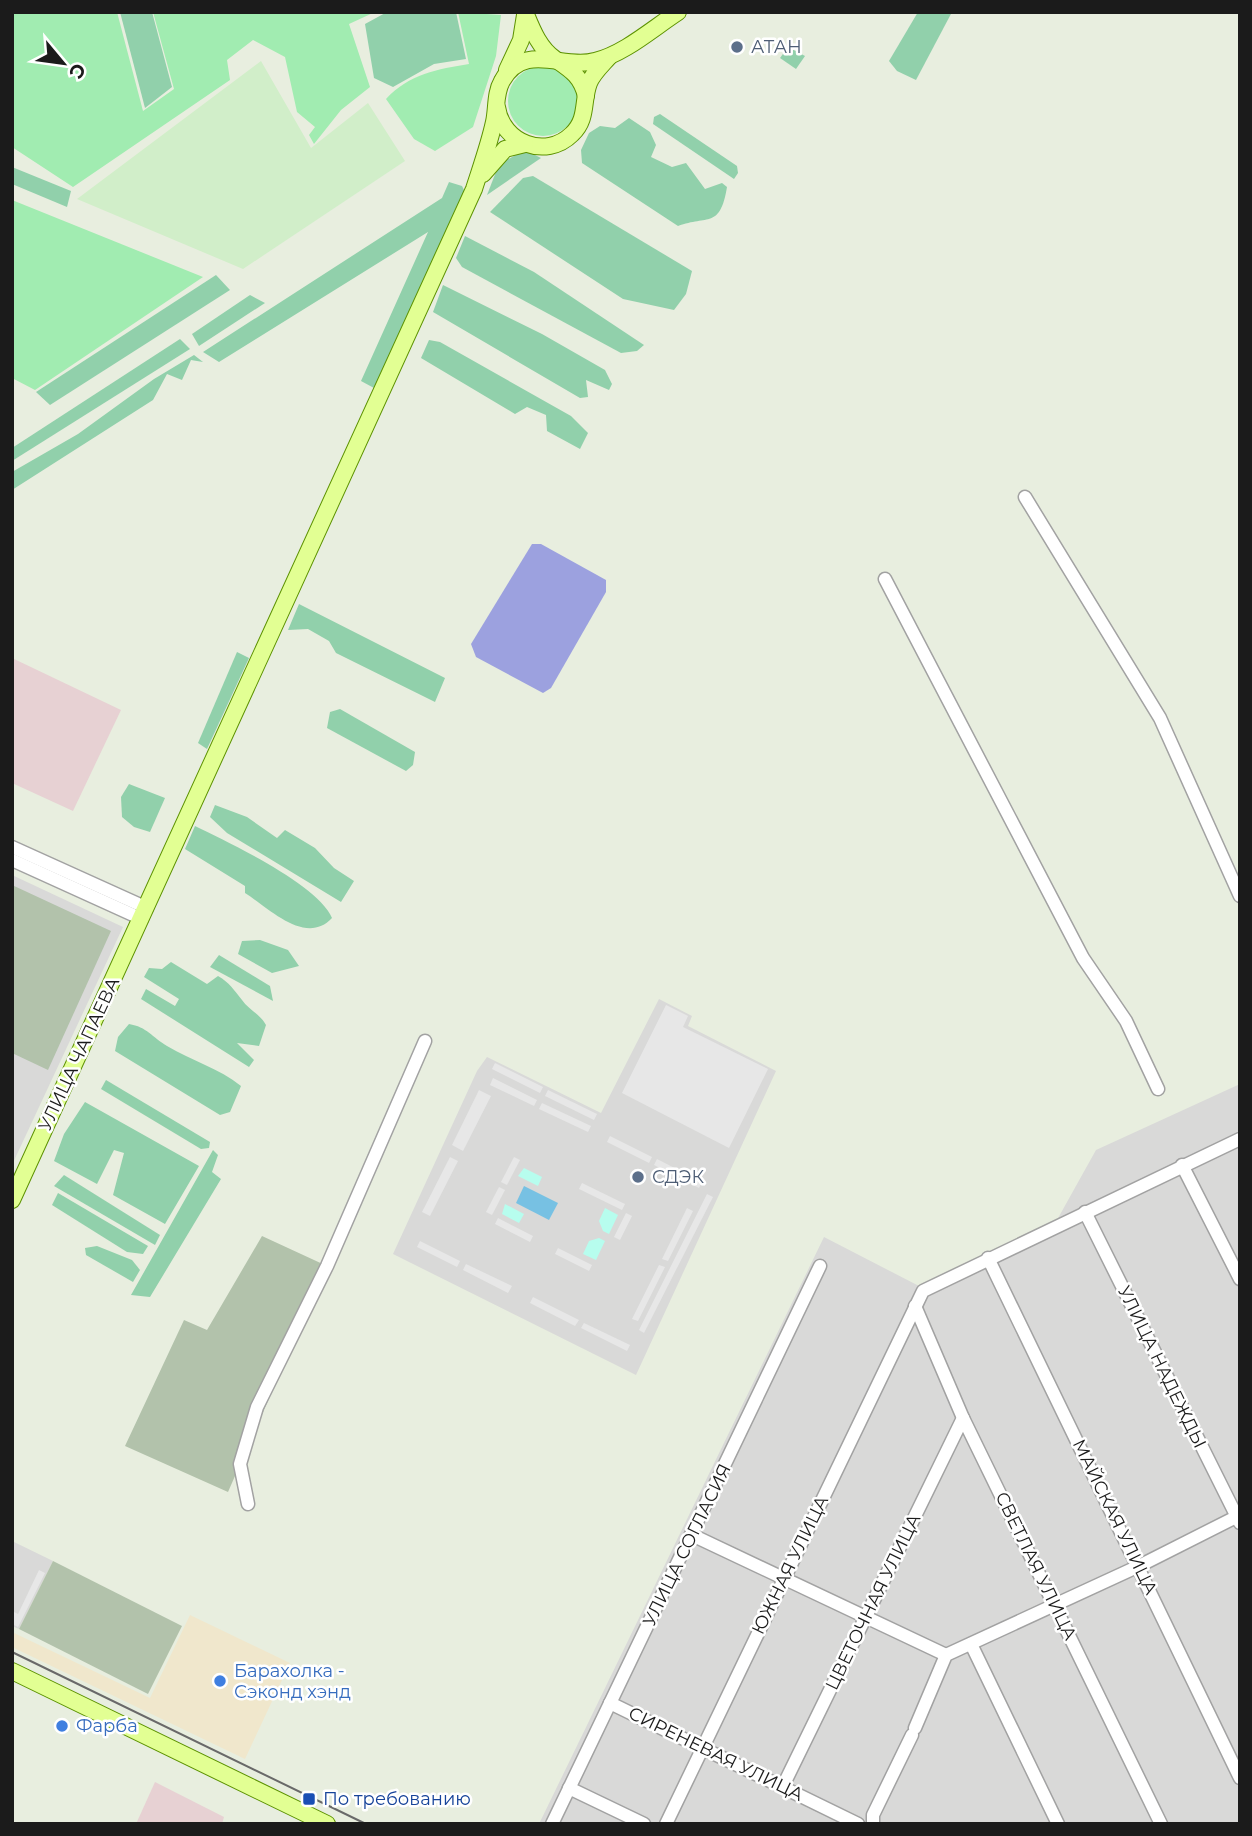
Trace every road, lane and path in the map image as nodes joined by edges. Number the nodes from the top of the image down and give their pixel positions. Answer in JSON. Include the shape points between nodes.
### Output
{"nodes":[{"id":1,"x":525,"y":12,"type":"edge"},
{"id":2,"x":678,"y":12,"type":"edge"},
{"id":3,"x":610,"y":56,"type":"junction"},
{"id":4,"x":556,"y":60,"type":"junction"},
{"id":5,"x":501,"y":84,"type":"junction"},
{"id":6,"x":586,"y":96,"type":"junction"},
{"id":7,"x":497,"y":105,"type":"junction"},
{"id":8,"x":524,"y":144,"type":"junction"},
{"id":9,"x":474,"y":189,"type":"junction"},
{"id":10,"x":1026,"y":497,"type":"dead end"},
{"id":11,"x":885,"y":579,"type":"dead end"},
{"id":12,"x":12,"y":847,"type":"edge"},
{"id":13,"x":12,"y":860,"type":"edge"},
{"id":14,"x":1240,"y":896,"type":"edge"},
{"id":15,"x":144,"y":913,"type":"junction"},
{"id":16,"x":425,"y":1041,"type":"dead end"},
{"id":17,"x":1158,"y":1089,"type":"dead end"},
{"id":18,"x":1240,"y":1139,"type":"edge"},
{"id":19,"x":1182,"y":1165,"type":"junction"},
{"id":20,"x":12,"y":1200,"type":"edge"},
{"id":21,"x":1085,"y":1212,"type":"junction"},
{"id":22,"x":988,"y":1258,"type":"junction"},
{"id":23,"x":820,"y":1266,"type":"dead end"},
{"id":24,"x":1240,"y":1279,"type":"edge"},
{"id":25,"x":915,"y":1306,"type":"junction"},
{"id":26,"x":963,"y":1418,"type":"junction"},
{"id":27,"x":248,"y":1504,"type":"dead end"},
{"id":28,"x":1239,"y":1518,"type":"edge"},
{"id":29,"x":692,"y":1535,"type":"junction"},
{"id":30,"x":1139,"y":1566,"type":"junction"},
{"id":31,"x":782,"y":1580,"type":"junction"},
{"id":32,"x":1054,"y":1604,"type":"junction"},
{"id":33,"x":865,"y":1616,"type":"junction"},
{"id":34,"x":971,"y":1644,"type":"junction"},
{"id":35,"x":946,"y":1655,"type":"junction"},
{"id":36,"x":12,"y":1671,"type":"edge"},
{"id":37,"x":610,"y":1703,"type":"junction"},
{"id":38,"x":702,"y":1749,"type":"junction"},
{"id":39,"x":1240,"y":1779,"type":"edge"},
{"id":40,"x":783,"y":1786,"type":"junction"},
{"id":41,"x":569,"y":1787,"type":"junction"},
{"id":42,"x":327,"y":1824,"type":"edge"},
{"id":43,"x":552,"y":1824,"type":"edge"},
{"id":44,"x":644,"y":1824,"type":"edge"},
{"id":45,"x":666,"y":1824,"type":"edge"},
{"id":46,"x":859,"y":1824,"type":"edge"},
{"id":47,"x":873,"y":1824,"type":"edge"},
{"id":48,"x":1058,"y":1824,"type":"edge"},
{"id":49,"x":1161,"y":1824,"type":"edge"}],
"edges":[{"from":1,"to":4,"type":"main road","via":[[535,37]]},
{"from":1,"to":5,"type":"main road","via":[[518,49]]},
{"from":2,"to":3,"type":"main road"},
{"from":3,"to":4,"type":"main road","via":[[573,64]]},
{"from":3,"to":6,"type":"main road","via":[[589,83]]},
{"from":4,"to":5,"type":"main road","via":[[524,61],[510,70]]},
{"from":4,"to":6,"type":"main road","via":[[576,74]]},
{"from":5,"to":7,"type":"main road"},
{"from":6,"to":8,"type":"main road","via":[[580,123],[569,138],[543,147]]},
{"from":7,"to":8,"type":"main road","via":[[505,128]]},
{"from":7,"to":9,"type":"main road"},
{"from":8,"to":9,"type":"main road","via":[[501,152]]},
{"from":9,"to":15,"type":"main road","name":"УЛИЦА ЧАПАЕВА"},
{"from":10,"to":14,"type":"street","via":[[1160,718]]},
{"from":11,"to":17,"type":"street","via":[[1083,958],[1126,1021]]},
{"from":12,"to":15,"type":"street"},
{"from":13,"to":15,"type":"street"},
{"from":15,"to":20,"type":"main road","name":"УЛИЦА ЧАПАЕВА"},
{"from":16,"to":27,"type":"street","via":[[327,1266],[257,1406],[240,1464]]},
{"from":18,"to":19,"type":"street"},
{"from":19,"to":21,"type":"street"},
{"from":19,"to":24,"type":"street"},
{"from":21,"to":22,"type":"street"},
{"from":21,"to":28,"type":"street","name":"УЛИЦА НАДЕЖДЫ"},
{"from":22,"to":25,"type":"street","via":[[923,1291]]},
{"from":22,"to":30,"type":"street","name":"МАЙСКАЯ УЛИЦА"},
{"from":23,"to":29,"type":"street","name":"УЛИЦА СОГЛАСИЯ"},
{"from":25,"to":26,"type":"street","name":"СВЕТЛАЯ УЛИЦА"},
{"from":25,"to":31,"type":"street","name":"ЮЖНАЯ УЛИЦА"},
{"from":26,"to":32,"type":"street","name":"СВЕТЛАЯ УЛИЦА"},
{"from":26,"to":33,"type":"street","name":"ЦВЕТОЧНАЯ УЛИЦА"},
{"from":28,"to":30,"type":"street"},
{"from":29,"to":31,"type":"street"},
{"from":29,"to":37,"type":"street","name":"УЛИЦА СОГЛАСИЯ"},
{"from":30,"to":32,"type":"street"},
{"from":30,"to":39,"type":"street","name":"МАЙСКАЯ УЛИЦА"},
{"from":31,"to":33,"type":"street"},
{"from":31,"to":38,"type":"street","name":"ЮЖНАЯ УЛИЦА"},
{"from":32,"to":34,"type":"street"},
{"from":32,"to":49,"type":"street","name":"СВЕТЛАЯ УЛИЦА"},
{"from":33,"to":35,"type":"street"},
{"from":33,"to":40,"type":"street","name":"ЦВЕТОЧНАЯ УЛИЦА"},
{"from":34,"to":35,"type":"street"},
{"from":34,"to":48,"type":"street"},
{"from":35,"to":47,"type":"street","via":[[873,1815]]},
{"from":36,"to":42,"type":"main road"},
{"from":37,"to":38,"type":"street","name":"СИРЕНЕВАЯ УЛИЦА"},
{"from":37,"to":41,"type":"street","name":"УЛИЦА СОГЛАСИЯ"},
{"from":38,"to":40,"type":"street","name":"СИРЕНЕВАЯ УЛИЦА"},
{"from":38,"to":45,"type":"street","name":"ЮЖНАЯ УЛИЦА"},
{"from":40,"to":46,"type":"street","name":"СИРЕНЕВАЯ УЛИЦА"},
{"from":41,"to":43,"type":"street","name":"УЛИЦА СОГЛАСИЯ"},
{"from":41,"to":44,"type":"street"}]}
